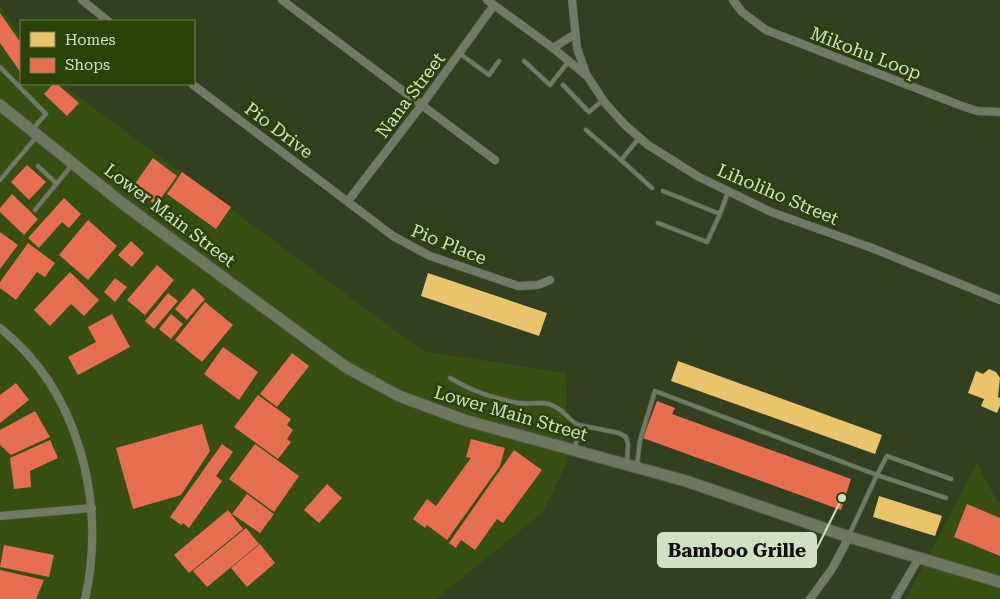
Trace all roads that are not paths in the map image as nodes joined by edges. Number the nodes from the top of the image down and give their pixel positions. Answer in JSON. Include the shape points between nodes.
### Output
{"nodes":[{"id":1,"x":82,"y":0,"type":"edge"},
{"id":2,"x":282,"y":0,"type":"edge"},
{"id":3,"x":487,"y":0,"type":"edge"},
{"id":4,"x":572,"y":0,"type":"edge"},
{"id":5,"x":733,"y":0,"type":"edge"},
{"id":6,"x":494,"y":5,"type":"junction"},
{"id":7,"x":107,"y":20,"type":"edge"},
{"id":8,"x":575,"y":34,"type":"junction"},
{"id":9,"x":553,"y":48,"type":"junction"},
{"id":10,"x":460,"y":53,"type":"junction"},
{"id":11,"x":499,"y":61,"type":"dead end"},
{"id":12,"x":524,"y":61,"type":"dead end"},
{"id":13,"x":568,"y":61,"type":"junction"},
{"id":14,"x":1,"y":70,"type":"edge"},
{"id":15,"x":588,"y":78,"type":"junction"},
{"id":16,"x":193,"y":85,"type":"edge"},
{"id":17,"x":563,"y":85,"type":"dead end"},
{"id":18,"x":603,"y":100,"type":"junction"},
{"id":19,"x":421,"y":106,"type":"junction"},
{"id":20,"x":2,"y":111,"type":"edge"},
{"id":21,"x":1000,"y":112,"type":"edge"},
{"id":22,"x":586,"y":130,"type":"dead end"},
{"id":23,"x":34,"y":134,"type":"junction"},
{"id":24,"x":640,"y":137,"type":"junction"},
{"id":25,"x":495,"y":160,"type":"dead end"},
{"id":26,"x":622,"y":160,"type":"junction"},
{"id":27,"x":72,"y":165,"type":"junction"},
{"id":28,"x":38,"y":166,"type":"dead end"},
{"id":29,"x":0,"y":180,"type":"edge"},
{"id":30,"x":57,"y":184,"type":"junction"},
{"id":31,"x":652,"y":188,"type":"dead end"},
{"id":32,"x":663,"y":191,"type":"dead end"},
{"id":33,"x":728,"y":192,"type":"junction"},
{"id":34,"x":348,"y":201,"type":"junction"},
{"id":35,"x":35,"y":210,"type":"dead end"},
{"id":36,"x":720,"y":214,"type":"junction"},
{"id":37,"x":658,"y":223,"type":"dead end"},
{"id":38,"x":550,"y":280,"type":"dead end"},
{"id":39,"x":1000,"y":300,"type":"edge"},
{"id":40,"x":0,"y":328,"type":"edge"},
{"id":41,"x":450,"y":378,"type":"dead end"},
{"id":42,"x":579,"y":425,"type":"junction"},
{"id":43,"x":575,"y":449,"type":"junction"},
{"id":44,"x":632,"y":466,"type":"junction"},
{"id":45,"x":877,"y":474,"type":"junction"},
{"id":46,"x":951,"y":479,"type":"dead end"},
{"id":47,"x":946,"y":498,"type":"dead end"},
{"id":48,"x":92,"y":508,"type":"junction"},
{"id":49,"x":0,"y":516,"type":"edge"},
{"id":50,"x":849,"y":537,"type":"junction"},
{"id":51,"x":919,"y":558,"type":"junction"},
{"id":52,"x":1000,"y":582,"type":"edge"},
{"id":53,"x":85,"y":599,"type":"edge"},
{"id":54,"x":810,"y":599,"type":"edge"},
{"id":55,"x":895,"y":599,"type":"edge"}],
"edges":[{"from":1,"to":7,"type":"street"},
{"from":2,"to":19,"type":"street"},
{"from":3,"to":6,"type":"street","name":"Liholiho Street"},
{"from":4,"to":8,"type":"street"},
{"from":5,"to":21,"type":"street","name":"Mikohu Loop","via":[[742,12],[766,30],[962,106]]},
{"from":6,"to":9,"type":"street","name":"Liholiho Street"},
{"from":6,"to":10,"type":"street","name":"Nana Street"},
{"from":8,"to":9,"type":"street"},
{"from":8,"to":15,"type":"street"},
{"from":9,"to":13,"type":"street","name":"Liholiho Street"},
{"from":10,"to":11,"type":"lane","via":[[489,75]]},
{"from":10,"to":19,"type":"street","name":"Nana Street"},
{"from":12,"to":13,"type":"lane","via":[[550,84]]},
{"from":13,"to":15,"type":"street","name":"Liholiho Street"},
{"from":14,"to":23,"type":"lane","via":[[46,114]]},
{"from":15,"to":18,"type":"street","name":"Liholiho Street"},
{"from":16,"to":34,"type":"street","name":"Pio Drive"},
{"from":17,"to":18,"type":"lane","via":[[589,112]]},
{"from":18,"to":24,"type":"street","name":"Liholiho Street"},
{"from":19,"to":25,"type":"street"},
{"from":19,"to":34,"type":"street","name":"Nana Street"},
{"from":20,"to":23,"type":"street","name":"Lower Main Street"},
{"from":22,"to":26,"type":"lane"},
{"from":23,"to":27,"type":"street","name":"Lower Main Street"},
{"from":23,"to":29,"type":"lane"},
{"from":24,"to":26,"type":"lane"},
{"from":24,"to":33,"type":"street","name":"Liholiho Street","via":[[699,177]]},
{"from":26,"to":31,"type":"lane"},
{"from":27,"to":30,"type":"lane"},
{"from":27,"to":43,"type":"street","name":"Lower Main Street","via":[[346,367],[428,408]]},
{"from":28,"to":30,"type":"lane"},
{"from":30,"to":35,"type":"lane"},
{"from":32,"to":36,"type":"lane"},
{"from":33,"to":36,"type":"lane"},
{"from":33,"to":39,"type":"street","name":"Liholiho Street"},
{"from":34,"to":38,"type":"street","name":"Pio Place","via":[[393,236],[430,256],[518,286],[538,285]]},
{"from":36,"to":37,"type":"lane","via":[[707,242]]},
{"from":40,"to":48,"type":"street","via":[[33,361],[64,409],[81,452]]},
{"from":41,"to":42,"type":"lane","via":[[477,393],[520,403],[548,404],[565,412]]},
{"from":42,"to":43,"type":"lane"},
{"from":42,"to":44,"type":"lane","via":[[626,437]]},
{"from":43,"to":44,"type":"street","name":"Lower Main Street"},
{"from":44,"to":45,"type":"lane","via":[[655,391]]},
{"from":44,"to":50,"type":"street","name":"Lower Main Street","via":[[686,481]]},
{"from":45,"to":46,"type":"lane","via":[[887,456]]},
{"from":45,"to":47,"type":"lane"},
{"from":45,"to":50,"type":"lane"},
{"from":48,"to":49,"type":"street"},
{"from":48,"to":53,"type":"street","via":[[94,547]]},
{"from":50,"to":51,"type":"street","name":"Lower Main Street"},
{"from":50,"to":54,"type":"street","via":[[832,569]]},
{"from":51,"to":52,"type":"street","name":"Lower Main Street"},
{"from":51,"to":55,"type":"street"}]}
